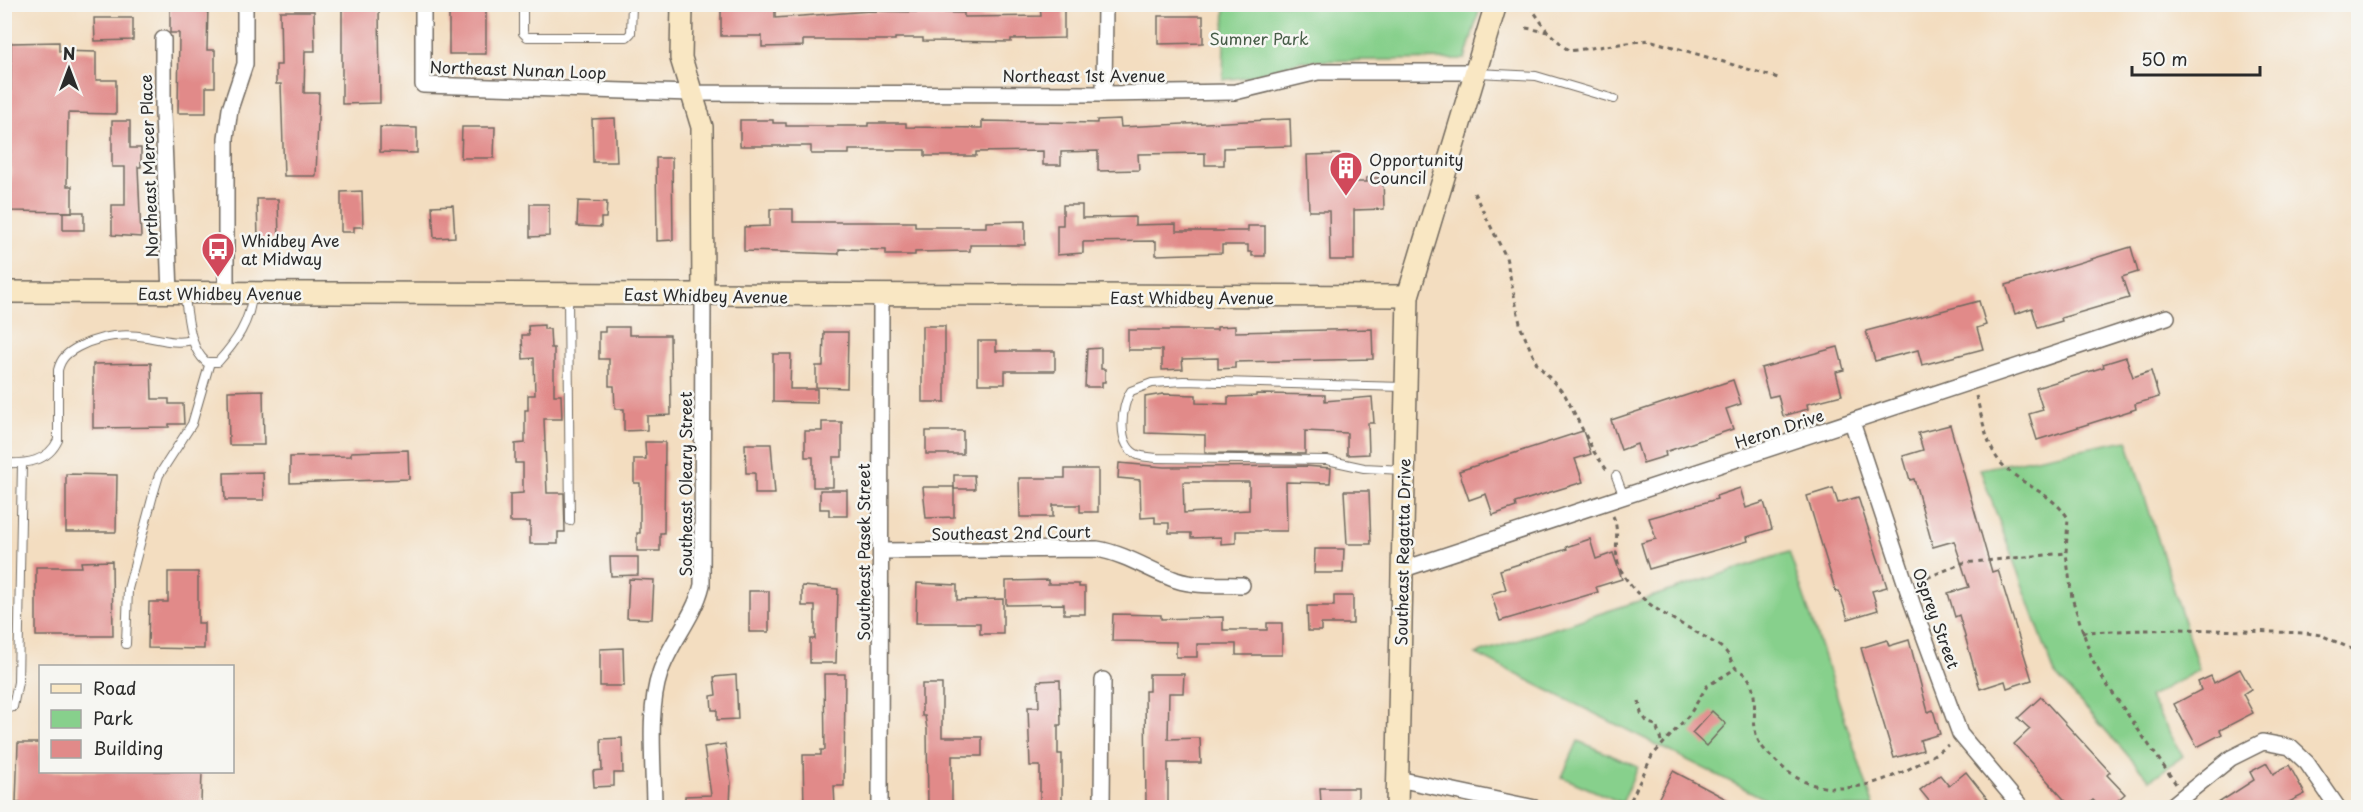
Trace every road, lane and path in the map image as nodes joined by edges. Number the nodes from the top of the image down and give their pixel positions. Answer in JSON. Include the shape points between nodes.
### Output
{"nodes":[{"id":1,"x":245,"y":4,"type":"edge"},
{"id":2,"x":423,"y":4,"type":"edge"},
{"id":3,"x":523,"y":4,"type":"edge"},
{"id":4,"x":632,"y":4,"type":"edge"},
{"id":5,"x":682,"y":4,"type":"edge"},
{"id":6,"x":1105,"y":4,"type":"edge"},
{"id":7,"x":1496,"y":4,"type":"edge"},
{"id":8,"x":1530,"y":6,"type":"edge"},
{"id":9,"x":1526,"y":28,"type":"dead end"},
{"id":10,"x":1548,"y":32,"type":"junction"},
{"id":11,"x":163,"y":39,"type":"dead end"},
{"id":12,"x":1475,"y":72,"type":"junction"},
{"id":13,"x":1778,"y":78,"type":"dead end"},
{"id":14,"x":691,"y":93,"type":"junction"},
{"id":15,"x":1104,"y":94,"type":"junction"},
{"id":16,"x":1614,"y":99,"type":"dead end"},
{"id":17,"x":1474,"y":193,"type":"dead end"},
{"id":18,"x":4,"y":292,"type":"edge"},
{"id":19,"x":177,"y":293,"type":"junction"},
{"id":20,"x":226,"y":293,"type":"junction"},
{"id":21,"x":253,"y":293,"type":"junction"},
{"id":22,"x":568,"y":294,"type":"junction"},
{"id":23,"x":703,"y":295,"type":"junction"},
{"id":24,"x":1408,"y":296,"type":"junction"},
{"id":25,"x":881,"y":297,"type":"junction"},
{"id":26,"x":2167,"y":317,"type":"dead end"},
{"id":27,"x":193,"y":340,"type":"junction"},
{"id":28,"x":210,"y":362,"type":"junction"},
{"id":29,"x":1971,"y":382,"type":"junction"},
{"id":30,"x":1406,"y":387,"type":"junction"},
{"id":31,"x":1852,"y":422,"type":"junction"},
{"id":32,"x":4,"y":463,"type":"edge"},
{"id":33,"x":22,"y":464,"type":"junction"},
{"id":34,"x":1404,"y":470,"type":"junction"},
{"id":35,"x":1616,"y":476,"type":"joint"},
{"id":36,"x":1624,"y":497,"type":"junction"},
{"id":37,"x":1606,"y":503,"type":"junction"},
{"id":38,"x":570,"y":521,"type":"dead end"},
{"id":39,"x":881,"y":551,"type":"junction"},
{"id":40,"x":2066,"y":552,"type":"junction"},
{"id":41,"x":1401,"y":570,"type":"junction"},
{"id":42,"x":1242,"y":585,"type":"dead end"},
{"id":43,"x":1906,"y":586,"type":"junction"},
{"id":44,"x":2082,"y":632,"type":"junction"},
{"id":45,"x":126,"y":644,"type":"dead end"},
{"id":46,"x":2358,"y":652,"type":"edge"},
{"id":47,"x":1735,"y":669,"type":"junction"},
{"id":48,"x":1103,"y":680,"type":"dead end"},
{"id":49,"x":1639,"y":701,"type":"dead end"},
{"id":50,"x":4,"y":710,"type":"edge"},
{"id":51,"x":1960,"y":734,"type":"junction"},
{"id":52,"x":1662,"y":744,"type":"junction"},
{"id":53,"x":1398,"y":779,"type":"junction"},
{"id":54,"x":2184,"y":796,"type":"junction"},
{"id":55,"x":654,"y":807,"type":"edge"},
{"id":56,"x":880,"y":807,"type":"edge"},
{"id":57,"x":1102,"y":807,"type":"edge"},
{"id":58,"x":1397,"y":807,"type":"edge"},
{"id":59,"x":1535,"y":807,"type":"edge"},
{"id":60,"x":1627,"y":807,"type":"edge"},
{"id":61,"x":2022,"y":807,"type":"edge"},
{"id":62,"x":2169,"y":807,"type":"edge"},
{"id":63,"x":2337,"y":807,"type":"edge"}],
"edges":[{"from":1,"to":20,"type":"street","via":[[245,64],[230,109],[226,138]]},
{"from":2,"to":14,"type":"street","name":"Northeast Nunan Loop","via":[[423,86]]},
{"from":3,"to":4,"type":"lane","via":[[523,33],[527,37],[627,37],[631,33]]},
{"from":5,"to":14,"type":"street","via":[[681,58]]},
{"from":6,"to":15,"type":"street"},
{"from":7,"to":12,"type":"street","name":"Southeast Regatta Drive"},
{"from":8,"to":10,"type":"path"},
{"from":9,"to":10,"type":"path"},
{"from":10,"to":13,"type":"path","via":[[1569,51],[1649,40]]},
{"from":11,"to":19,"type":"street","name":"Northeast Mercer Place","via":[[163,114]]},
{"from":12,"to":15,"type":"street","name":"Northeast 1st Avenue","via":[[1318,72],[1234,92]]},
{"from":12,"to":16,"type":"lane","via":[[1536,76]]},
{"from":12,"to":24,"type":"street","name":"Southeast Regatta Drive"},
{"from":14,"to":15,"type":"street","name":"Northeast 1st Avenue"},
{"from":14,"to":23,"type":"street","via":[[702,127]]},
{"from":17,"to":35,"type":"path","via":[[1506,257],[1521,328],[1537,364],[1565,395],[1604,469]]},
{"from":18,"to":19,"type":"street","name":"East Whidbey Avenue"},
{"from":19,"to":20,"type":"street","name":"East Whidbey Avenue"},
{"from":19,"to":27,"type":"lane"},
{"from":20,"to":21,"type":"street","name":"East Whidbey Avenue"},
{"from":21,"to":22,"type":"street","name":"East Whidbey Avenue"},
{"from":21,"to":28,"type":"lane","via":[[247,323],[230,350],[218,362]]},
{"from":22,"to":23,"type":"street","name":"East Whidbey Avenue"},
{"from":22,"to":38,"type":"lane"},
{"from":23,"to":25,"type":"street","name":"East Whidbey Avenue"},
{"from":23,"to":55,"type":"street","name":"Southeast Oleary Street","via":[[702,585],[697,606],[660,673],[654,709]]},
{"from":24,"to":25,"type":"street","name":"East Whidbey Avenue"},
{"from":24,"to":30,"type":"street","name":"Southeast Regatta Drive"},
{"from":25,"to":39,"type":"street","name":"Southeast Pasek Street"},
{"from":26,"to":29,"type":"street","name":"Heron Drive"},
{"from":27,"to":28,"type":"lane","via":[[198,355]]},
{"from":27,"to":33,"type":"lane","via":[[169,343],[116,336],[69,352],[58,370],[58,440],[53,450],[40,459]]},
{"from":28,"to":45,"type":"lane","via":[[192,424],[159,475],[153,495],[128,589]]},
{"from":29,"to":31,"type":"street","name":"Heron Drive"},
{"from":29,"to":40,"type":"path","via":[[1999,461],[2049,496],[2068,519]]},
{"from":30,"to":34,"type":"street","name":"Southeast Regatta Drive"},
{"from":30,"to":34,"type":"lane","via":[[1183,381],[1131,391],[1124,408],[1126,444],[1136,454],[1156,458],[1327,460],[1364,468]]},
{"from":31,"to":36,"type":"street","name":"Heron Drive"},
{"from":31,"to":43,"type":"street","name":"Osprey Street"},
{"from":32,"to":33,"type":"lane"},
{"from":33,"to":50,"type":"lane","via":[[18,682],[13,707]]},
{"from":34,"to":41,"type":"street","name":"Southeast Regatta Drive"},
{"from":35,"to":36,"type":"lane"},
{"from":36,"to":37,"type":"street","name":"Heron Drive"},
{"from":37,"to":41,"type":"street","name":"Heron Drive"},
{"from":37,"to":47,"type":"path","via":[[1617,526],[1616,555],[1631,585],[1674,622],[1725,650]]},
{"from":39,"to":42,"type":"street","name":"Southeast 2nd Court","via":[[1097,549],[1128,557],[1176,580]]},
{"from":39,"to":56,"type":"street","name":"Southeast Pasek Street"},
{"from":40,"to":43,"type":"path","via":[[1963,563]]},
{"from":40,"to":44,"type":"path","via":[[2072,598]]},
{"from":41,"to":53,"type":"street","name":"Southeast Regatta Drive"},
{"from":43,"to":51,"type":"street","name":"Osprey Street"},
{"from":44,"to":46,"type":"path","via":[[2181,629],[2306,633],[2321,635]]},
{"from":44,"to":54,"type":"path","via":[[2105,682]]},
{"from":47,"to":51,"type":"path","via":[[1744,673],[1753,688],[1758,742],[1787,772],[1805,782],[1854,789],[1865,786],[1927,760]]},
{"from":47,"to":52,"type":"path","via":[[1707,686],[1690,714]]},
{"from":48,"to":57,"type":"street"},
{"from":49,"to":52,"type":"path","via":[[1641,713],[1648,723],[1656,725]]},
{"from":51,"to":61,"type":"street","name":"Osprey Street"},
{"from":52,"to":60,"type":"path"},
{"from":53,"to":58,"type":"street","name":"Southeast Regatta Drive"},
{"from":53,"to":59,"type":"street"},
{"from":54,"to":62,"type":"street"},
{"from":54,"to":63,"type":"street","via":[[2231,758],[2263,742],[2290,747],[2307,763]]}]}
